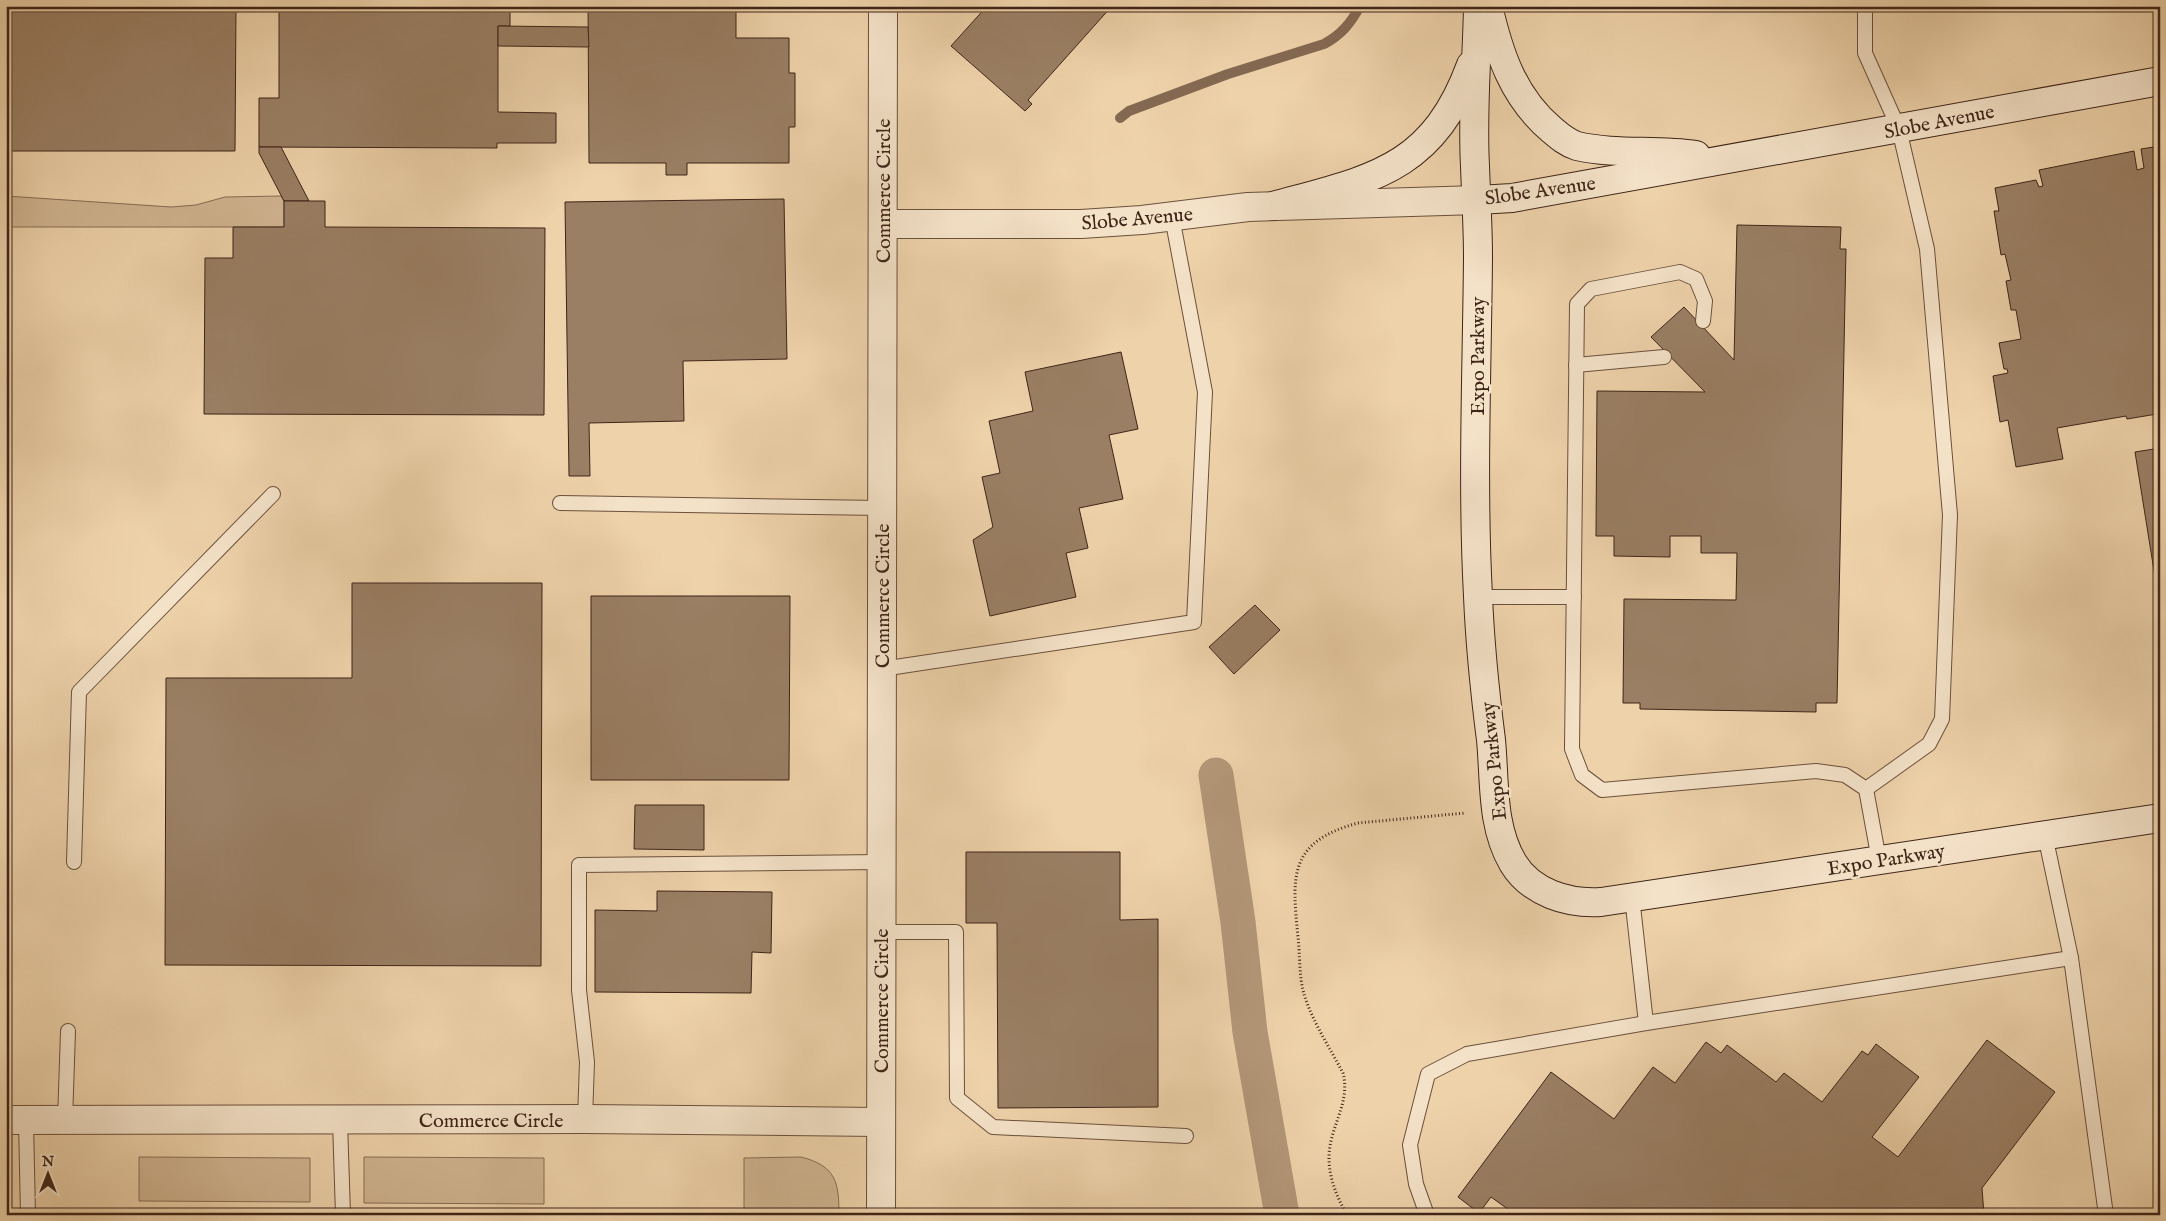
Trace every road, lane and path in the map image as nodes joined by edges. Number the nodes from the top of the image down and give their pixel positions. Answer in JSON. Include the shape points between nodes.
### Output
{"nodes":[{"id":1,"x":882,"y":6,"type":"edge"},
{"id":2,"x":1478,"y":6,"type":"edge"},
{"id":3,"x":1488,"y":6,"type":"edge"},
{"id":4,"x":1866,"y":6,"type":"edge"},
{"id":5,"x":1475,"y":54,"type":"junction"},
{"id":6,"x":2160,"y":81,"type":"edge"},
{"id":7,"x":1899,"y":129,"type":"junction"},
{"id":8,"x":1724,"y":159,"type":"junction"},
{"id":9,"x":1478,"y":200,"type":"junction"},
{"id":10,"x":1272,"y":206,"type":"junction"},
{"id":11,"x":1172,"y":217,"type":"junction"},
{"id":12,"x":883,"y":224,"type":"junction"},
{"id":13,"x":1703,"y":321,"type":"dead end"},
{"id":14,"x":1664,"y":357,"type":"dead end"},
{"id":15,"x":1576,"y":365,"type":"junction"},
{"id":16,"x":273,"y":494,"type":"dead end"},
{"id":17,"x":560,"y":503,"type":"dead end"},
{"id":18,"x":882,"y":508,"type":"junction"},
{"id":19,"x":1478,"y":597,"type":"junction"},
{"id":20,"x":1574,"y":597,"type":"junction"},
{"id":21,"x":882,"y":669,"type":"junction"},
{"id":22,"x":1866,"y":789,"type":"junction"},
{"id":23,"x":1495,"y":811,"type":"junction"},
{"id":24,"x":2160,"y":818,"type":"edge"},
{"id":25,"x":2045,"y":835,"type":"junction"},
{"id":26,"x":1879,"y":860,"type":"junction"},
{"id":27,"x":74,"y":862,"type":"dead end"},
{"id":28,"x":882,"y":862,"type":"junction"},
{"id":29,"x":1632,"y":898,"type":"junction"},
{"id":30,"x":881,"y":932,"type":"junction"},
{"id":31,"x":2071,"y":958,"type":"junction"},
{"id":32,"x":1646,"y":1022,"type":"junction"},
{"id":33,"x":68,"y":1031,"type":"dead end"},
{"id":34,"x":585,"y":1119,"type":"junction"},
{"id":35,"x":16,"y":1120,"type":"edge"},
{"id":36,"x":65,"y":1120,"type":"junction"},
{"id":37,"x":340,"y":1121,"type":"junction"},
{"id":38,"x":880,"y":1122,"type":"junction"},
{"id":39,"x":1186,"y":1136,"type":"dead end"},
{"id":40,"x":28,"y":1215,"type":"edge"},
{"id":41,"x":343,"y":1215,"type":"edge"},
{"id":42,"x":880,"y":1215,"type":"edge"},
{"id":43,"x":1347,"y":1215,"type":"edge"},
{"id":44,"x":1427,"y":1215,"type":"edge"},
{"id":45,"x":2106,"y":1215,"type":"edge"}],
"edges":[{"from":1,"to":12,"type":"street","name":"Commerce Circle"},
{"from":2,"to":5,"type":"street"},
{"from":3,"to":8,"type":"street","via":[[1502,59],[1516,88],[1530,109],[1562,138],[1576,146],[1616,151],[1673,152]]},
{"from":4,"to":7,"type":"lane","via":[[1865,52]]},
{"from":5,"to":9,"type":"street","name":"Expo Parkway","via":[[1474,166]]},
{"from":5,"to":10,"type":"street","via":[[1462,90],[1445,117],[1412,154],[1386,171],[1352,184]]},
{"from":6,"to":7,"type":"street","name":"Slobe Avenue"},
{"from":7,"to":8,"type":"street","name":"Slobe Avenue"},
{"from":7,"to":22,"type":"lane","via":[[1927,248],[1950,515],[1945,661],[1942,720],[1928,744]]},
{"from":8,"to":9,"type":"street","name":"Slobe Avenue","via":[[1512,198]]},
{"from":9,"to":10,"type":"street","name":"Slobe Avenue"},
{"from":9,"to":19,"type":"street","name":"Expo Parkway"},
{"from":10,"to":11,"type":"street","name":"Slobe Avenue"},
{"from":11,"to":12,"type":"street","name":"Slobe Avenue","via":[[1081,224]]},
{"from":11,"to":21,"type":"lane","via":[[1205,392],[1194,622]]},
{"from":12,"to":18,"type":"street","name":"Commerce Circle"},
{"from":13,"to":15,"type":"lane","via":[[1705,302],[1696,279],[1680,272],[1591,288],[1577,304]]},
{"from":14,"to":15,"type":"lane"},
{"from":15,"to":20,"type":"lane"},
{"from":16,"to":27,"type":"lane","via":[[79,692]]},
{"from":17,"to":18,"type":"lane"},
{"from":18,"to":21,"type":"street","name":"Commerce Circle"},
{"from":19,"to":20,"type":"lane"},
{"from":19,"to":23,"type":"street","name":"Expo Parkway"},
{"from":20,"to":22,"type":"lane","via":[[1572,749],[1582,775],[1602,790],[1816,771],[1844,775]]},
{"from":21,"to":28,"type":"street","name":"Commerce Circle"},
{"from":22,"to":26,"type":"lane"},
{"from":23,"to":29,"type":"street","name":"Expo Parkway","via":[[1513,864],[1522,876],[1537,886],[1566,900],[1582,903]]},
{"from":23,"to":43,"type":"path","via":[[1387,820],[1341,828],[1314,843],[1298,866],[1294,890],[1304,993],[1346,1082],[1344,1103],[1331,1138],[1329,1169]]},
{"from":24,"to":25,"type":"street","name":"Expo Parkway"},
{"from":25,"to":26,"type":"street","name":"Expo Parkway"},
{"from":25,"to":31,"type":"lane"},
{"from":26,"to":29,"type":"street","name":"Expo Parkway"},
{"from":28,"to":30,"type":"street","name":"Commerce Circle"},
{"from":28,"to":34,"type":"lane","via":[[579,865],[579,990],[587,1062]]},
{"from":29,"to":32,"type":"lane"},
{"from":30,"to":38,"type":"street","name":"Commerce Circle"},
{"from":30,"to":39,"type":"lane","via":[[956,932],[957,1098],[993,1127]]},
{"from":31,"to":32,"type":"lane"},
{"from":31,"to":45,"type":"lane"},
{"from":32,"to":44,"type":"lane","via":[[1468,1054],[1428,1074],[1410,1145],[1416,1184]]},
{"from":33,"to":36,"type":"lane"},
{"from":34,"to":37,"type":"street","name":"Commerce Circle"},
{"from":34,"to":38,"type":"street","name":"Commerce Circle"},
{"from":35,"to":36,"type":"street","name":"Commerce Circle"},
{"from":35,"to":40,"type":"lane"},
{"from":36,"to":37,"type":"street","name":"Commerce Circle"},
{"from":37,"to":41,"type":"lane"},
{"from":38,"to":42,"type":"street"}]}
